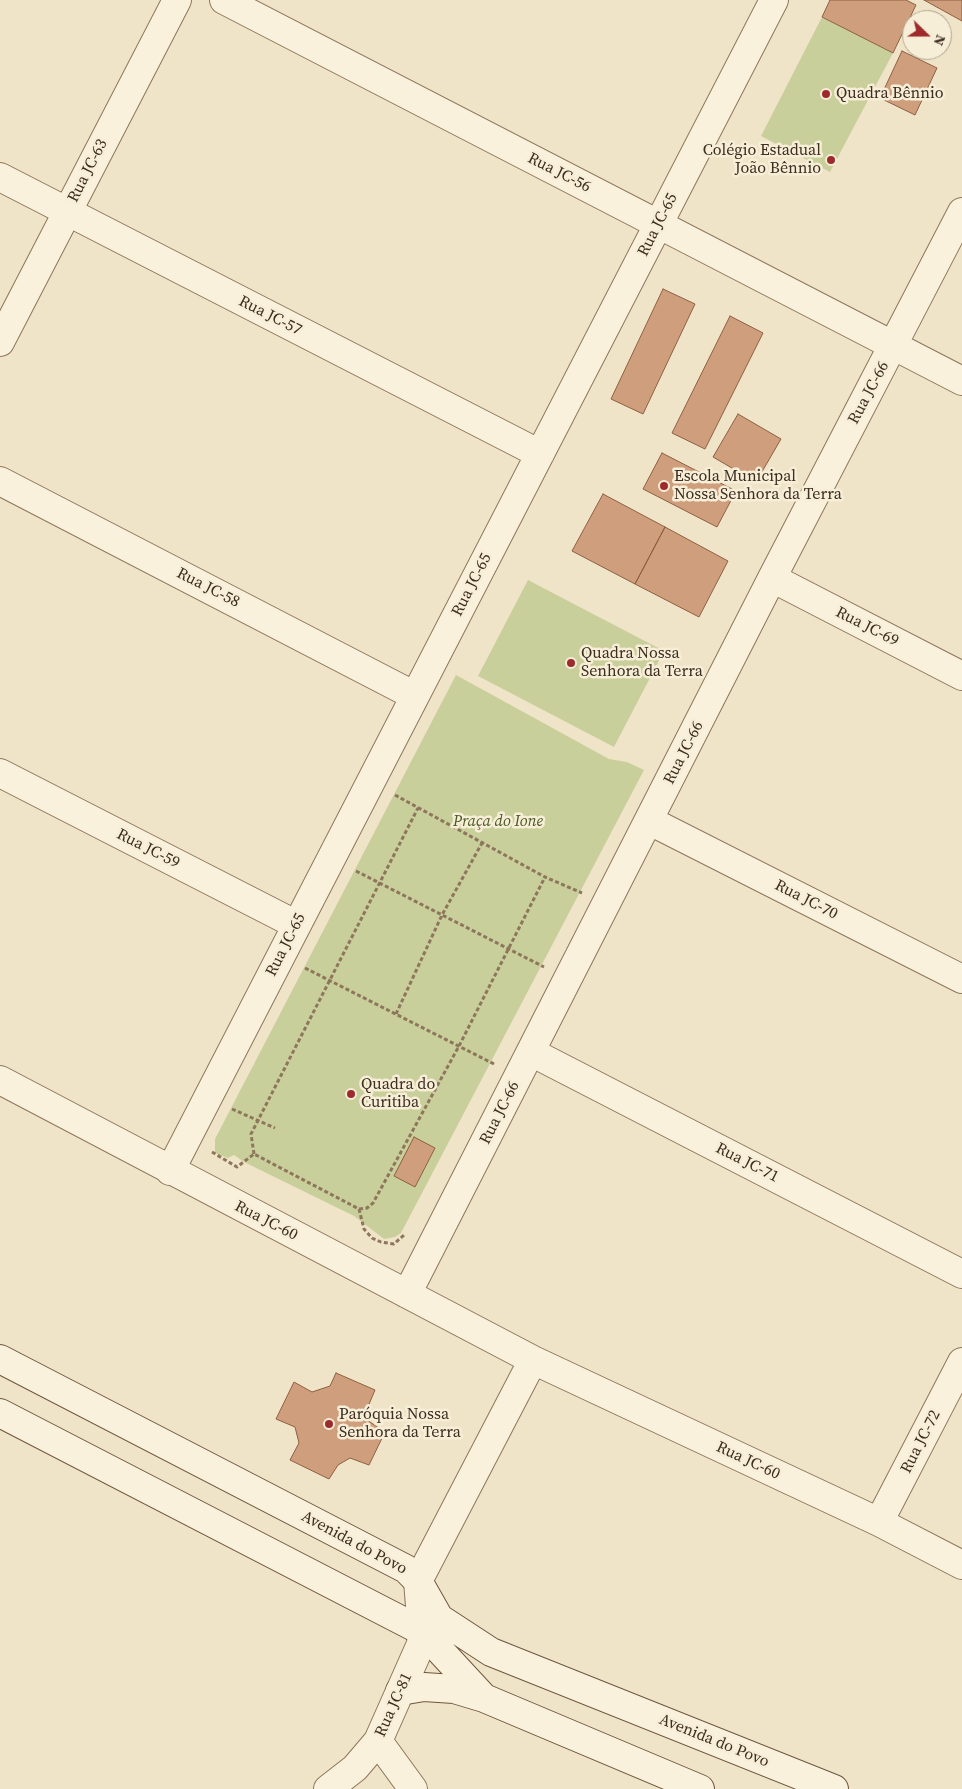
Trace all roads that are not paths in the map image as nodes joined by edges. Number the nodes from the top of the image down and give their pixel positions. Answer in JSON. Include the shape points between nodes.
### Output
{"nodes":[{"id":1,"x":177,"y":0,"type":"edge"},
{"id":2,"x":224,"y":0,"type":"edge"},
{"id":3,"x":774,"y":0,"type":"edge"},
{"id":4,"x":0,"y":177,"type":"edge"},
{"id":5,"x":67,"y":212,"type":"junction"},
{"id":6,"x":962,"y":212,"type":"edge"},
{"id":7,"x":658,"y":224,"type":"junction"},
{"id":8,"x":0,"y":342,"type":"edge"},
{"id":9,"x":893,"y":346,"type":"junction"},
{"id":10,"x":962,"y":381,"type":"edge"},
{"id":11,"x":540,"y":454,"type":"junction"},
{"id":12,"x":0,"y":481,"type":"edge"},
{"id":13,"x":772,"y":578,"type":"junction"},
{"id":14,"x":962,"y":676,"type":"edge"},
{"id":15,"x":415,"y":696,"type":"junction"},
{"id":16,"x":0,"y":772,"type":"edge"},
{"id":17,"x":650,"y":821,"type":"junction"},
{"id":18,"x":297,"y":925,"type":"junction"},
{"id":19,"x":962,"y":979,"type":"edge"},
{"id":20,"x":531,"y":1052,"type":"junction"},
{"id":21,"x":0,"y":1080,"type":"edge"},
{"id":22,"x":170,"y":1171,"type":"junction"},
{"id":23,"x":962,"y":1274,"type":"edge"},
{"id":24,"x":407,"y":1294,"type":"junction"},
{"id":25,"x":0,"y":1359,"type":"edge"},
{"id":26,"x":533,"y":1360,"type":"junction"},
{"id":27,"x":962,"y":1362,"type":"edge"},
{"id":28,"x":0,"y":1413,"type":"edge"},
{"id":29,"x":879,"y":1522,"type":"junction"},
{"id":30,"x":962,"y":1565,"type":"edge"},
{"id":31,"x":418,"y":1581,"type":"junction"},
{"id":32,"x":422,"y":1631,"type":"junction"},
{"id":33,"x":400,"y":1690,"type":"junction"},
{"id":34,"x":484,"y":1698,"type":"junction"},
{"id":35,"x":378,"y":1741,"type":"junction"},
{"id":36,"x":328,"y":1789,"type":"edge"},
{"id":37,"x":413,"y":1789,"type":"edge"},
{"id":38,"x":700,"y":1789,"type":"edge"},
{"id":39,"x":834,"y":1789,"type":"edge"}],
"edges":[{"from":1,"to":5,"type":"street","name":"Rua JC-63"},
{"from":2,"to":7,"type":"street","name":"Rua JC-56"},
{"from":3,"to":7,"type":"street","name":"Rua JC-65"},
{"from":4,"to":5,"type":"street","name":"Rua JC-57"},
{"from":5,"to":8,"type":"street","name":"Rua JC-63"},
{"from":5,"to":11,"type":"street","name":"Rua JC-57"},
{"from":6,"to":9,"type":"street","name":"Rua JC-66"},
{"from":7,"to":9,"type":"street","name":"Rua JC-56"},
{"from":7,"to":11,"type":"street","name":"Rua JC-65"},
{"from":9,"to":10,"type":"street","name":"Rua JC-56"},
{"from":9,"to":13,"type":"street","name":"Rua JC-66"},
{"from":11,"to":15,"type":"street","name":"Rua JC-65"},
{"from":12,"to":15,"type":"street","name":"Rua JC-58"},
{"from":13,"to":14,"type":"street","name":"Rua JC-69"},
{"from":13,"to":17,"type":"street","name":"Rua JC-66"},
{"from":15,"to":18,"type":"street","name":"Rua JC-65"},
{"from":16,"to":18,"type":"street","name":"Rua JC-59"},
{"from":17,"to":19,"type":"street","name":"Rua JC-70"},
{"from":17,"to":20,"type":"street","name":"Rua JC-66"},
{"from":18,"to":22,"type":"street","name":"Rua JC-65"},
{"from":20,"to":23,"type":"street","name":"Rua JC-71"},
{"from":20,"to":24,"type":"street","name":"Rua JC-66"},
{"from":21,"to":22,"type":"street","name":"Rua JC-60"},
{"from":22,"to":24,"type":"street","name":"Rua JC-60"},
{"from":24,"to":26,"type":"street","name":"Rua JC-60"},
{"from":25,"to":31,"type":"street","name":"Avenida do Povo","via":[[406,1569]]},
{"from":26,"to":29,"type":"street","name":"Rua JC-60"},
{"from":26,"to":31,"type":"street"},
{"from":27,"to":29,"type":"street","name":"Rua JC-72"},
{"from":28,"to":32,"type":"street"},
{"from":29,"to":30,"type":"street","name":"Rua JC-60"},
{"from":31,"to":32,"type":"street"},
{"from":31,"to":39,"type":"street","name":"Avenida do Povo","via":[[439,1618],[491,1652]]},
{"from":32,"to":33,"type":"street","name":"Rua JC-81","via":[[421,1644]]},
{"from":32,"to":34,"type":"street"},
{"from":33,"to":34,"type":"street","via":[[424,1687],[454,1689]]},
{"from":33,"to":35,"type":"street","name":"Rua JC-81"},
{"from":34,"to":38,"type":"street"},
{"from":35,"to":36,"type":"street","name":"Rua JC-81","via":[[355,1768]]},
{"from":35,"to":37,"type":"street"}]}
